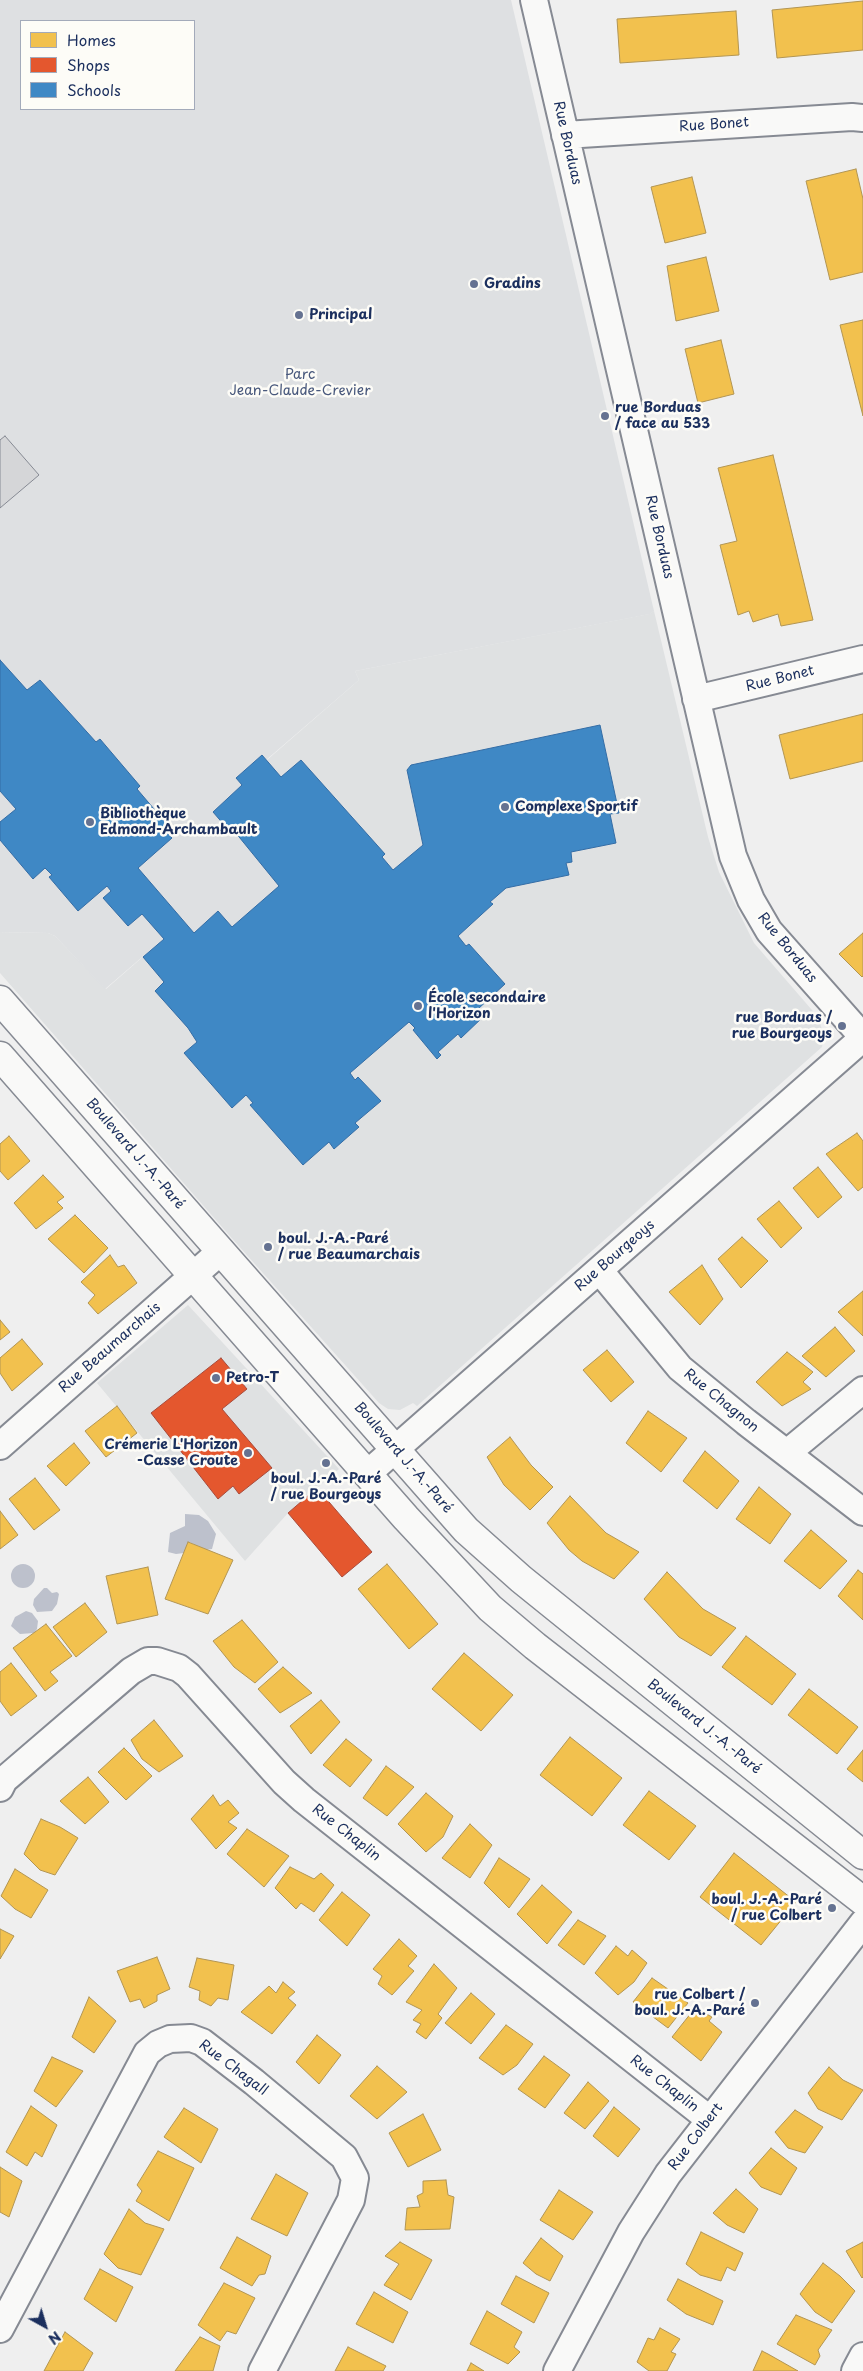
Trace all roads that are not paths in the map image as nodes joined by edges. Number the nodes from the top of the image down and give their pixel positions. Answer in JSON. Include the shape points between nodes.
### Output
{"nodes":[{"id":1,"x":534,"y":0,"type":"edge"},
{"id":2,"x":863,"y":118,"type":"edge"},
{"id":3,"x":566,"y":134,"type":"junction"},
{"id":4,"x":863,"y":659,"type":"edge"},
{"id":5,"x":696,"y":699,"type":"junction"},
{"id":6,"x":0,"y":1000,"type":"edge"},
{"id":7,"x":863,"y":1037,"type":"edge"},
{"id":8,"x":0,"y":1056,"type":"edge"},
{"id":9,"x":221,"y":1251,"type":"junction"},
{"id":10,"x":599,"y":1270,"type":"junction"},
{"id":11,"x":193,"y":1276,"type":"junction"},
{"id":12,"x":863,"y":1390,"type":"edge"},
{"id":13,"x":1,"y":1442,"type":"edge"},
{"id":14,"x":395,"y":1449,"type":"junction"},
{"id":15,"x":787,"y":1453,"type":"junction"},
{"id":16,"x":366,"y":1474,"type":"junction"},
{"id":17,"x":863,"y":1512,"type":"edge"},
{"id":18,"x":1,"y":1781,"type":"edge"},
{"id":19,"x":863,"y":1855,"type":"edge"},
{"id":20,"x":863,"y":1901,"type":"edge"},
{"id":21,"x":863,"y":1923,"type":"edge"},
{"id":22,"x":709,"y":2120,"type":"junction"},
{"id":23,"x":0,"y":2329,"type":"edge"},
{"id":24,"x":863,"y":2356,"type":"edge"},
{"id":25,"x":262,"y":2371,"type":"edge"},
{"id":26,"x":557,"y":2371,"type":"edge"},
{"id":27,"x":855,"y":2371,"type":"edge"}],
"edges":[{"from":1,"to":3,"type":"street","name":"Rue Borduas"},
{"from":2,"to":3,"type":"street","name":"Rue Bonet"},
{"from":3,"to":5,"type":"street","name":"Rue Borduas"},
{"from":4,"to":5,"type":"street","name":"Rue Bonet"},
{"from":5,"to":7,"type":"street","name":"Rue Borduas","via":[[733,856],[759,916]]},
{"from":6,"to":9,"type":"street","name":"Boulevard J.-A.-Paré"},
{"from":7,"to":10,"type":"street","name":"Rue Bourgeoys"},
{"from":8,"to":11,"type":"street"},
{"from":9,"to":11,"type":"street","name":"Rue Beaumarchais"},
{"from":9,"to":14,"type":"street","name":"Boulevard J.-A.-Paré"},
{"from":10,"to":14,"type":"street","name":"Rue Bourgeoys"},
{"from":10,"to":15,"type":"street","name":"Rue Chagnon","via":[[680,1368]]},
{"from":11,"to":13,"type":"street","name":"Rue Beaumarchais"},
{"from":11,"to":16,"type":"street"},
{"from":12,"to":15,"type":"street"},
{"from":14,"to":16,"type":"street","name":"Rue Bourgeoys"},
{"from":14,"to":19,"type":"street","name":"Boulevard J.-A.-Paré","via":[[466,1530],[520,1579]]},
{"from":15,"to":17,"type":"street","name":"Rue Chagnon"},
{"from":16,"to":20,"type":"street","via":[[490,1608]]},
{"from":18,"to":22,"type":"street","name":"Rue Chaplin","via":[[131,1671],[148,1661],[178,1668],[304,1800]]},
{"from":21,"to":22,"type":"street","name":"Rue Colbert"},
{"from":22,"to":26,"type":"street","name":"Rue Colbert","via":[[668,2174],[631,2232]]},
{"from":23,"to":25,"type":"street","name":"Rue Chagall","via":[[147,2053],[170,2039],[191,2038],[202,2042],[254,2082],[344,2157],[355,2178],[352,2200]]},
{"from":24,"to":27,"type":"street"}]}
